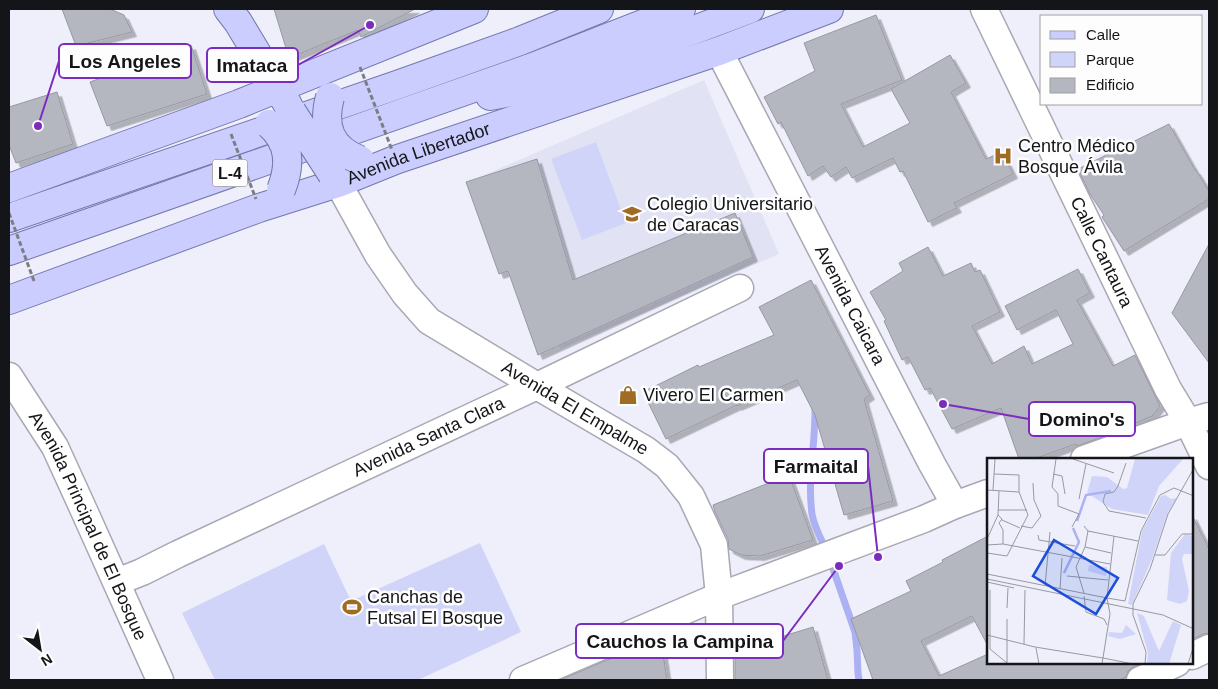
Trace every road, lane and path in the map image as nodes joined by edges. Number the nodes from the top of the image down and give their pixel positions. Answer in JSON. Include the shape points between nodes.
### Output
{"nodes":[{"id":1,"x":228,"y":9,"type":"edge"},
{"id":2,"x":563,"y":9,"type":"edge"},
{"id":3,"x":599,"y":9,"type":"edge"},
{"id":4,"x":681,"y":9,"type":"edge"},
{"id":5,"x":750,"y":9,"type":"edge"},
{"id":6,"x":829,"y":9,"type":"edge"},
{"id":7,"x":984,"y":9,"type":"edge"},
{"id":8,"x":468,"y":10,"type":"edge"},
{"id":9,"x":719,"y":51,"type":"junction"},
{"id":10,"x":351,"y":64,"type":"junction"},
{"id":11,"x":397,"y":85,"type":"junction"},
{"id":12,"x":278,"y":89,"type":"junction"},
{"id":13,"x":451,"y":96,"type":"junction"},
{"id":14,"x":239,"y":104,"type":"junction"},
{"id":15,"x":281,"y":118,"type":"junction"},
{"id":16,"x":231,"y":134,"type":"dead end"},
{"id":17,"x":377,"y":159,"type":"junction"},
{"id":18,"x":335,"y":178,"type":"junction"},
{"id":19,"x":9,"y":188,"type":"edge"},
{"id":20,"x":271,"y":197,"type":"junction"},
{"id":21,"x":9,"y":213,"type":"edge"},
{"id":22,"x":9,"y":218,"type":"edge"},
{"id":23,"x":9,"y":251,"type":"edge"},
{"id":24,"x":34,"y":281,"type":"dead end"},
{"id":25,"x":740,"y":288,"type":"dead end"},
{"id":26,"x":9,"y":300,"type":"edge"},
{"id":27,"x":9,"y":376,"type":"edge"},
{"id":28,"x":536,"y":386,"type":"junction"},
{"id":29,"x":1198,"y":419,"type":"edge"},
{"id":30,"x":1087,"y":458,"type":"edge"},
{"id":31,"x":1209,"y":466,"type":"edge"},
{"id":32,"x":987,"y":493,"type":"edge"},
{"id":33,"x":955,"y":505,"type":"junction"},
{"id":34,"x":117,"y":582,"type":"junction"},
{"id":35,"x":719,"y":596,"type":"junction"},
{"id":36,"x":1209,"y":648,"type":"edge"},
{"id":37,"x":1193,"y":656,"type":"edge"},
{"id":38,"x":1175,"y":664,"type":"edge"},
{"id":39,"x":160,"y":680,"type":"edge"},
{"id":40,"x":524,"y":680,"type":"edge"},
{"id":41,"x":720,"y":680,"type":"edge"},
{"id":42,"x":1140,"y":680,"type":"edge"}],
"edges":[{"from":1,"to":12,"type":"main road"},
{"from":2,"to":11,"type":"main road","number":"L-4"},
{"from":3,"to":11,"type":"main road","number":"L-4"},
{"from":4,"to":13,"type":"main road","number":"L-4"},
{"from":5,"to":13,"type":"main road","number":"L-4","via":[[533,88],[493,96]]},
{"from":6,"to":9,"type":"main road","name":"Avenida Libertador","number":"L-4"},
{"from":7,"to":29,"type":"street","name":"Calle Cantaura","via":[[1168,389]]},
{"from":8,"to":10,"type":"main road"},
{"from":9,"to":17,"type":"main road","name":"Avenida Libertador","number":"L-4"},
{"from":9,"to":33,"type":"street","name":"Avenida Caicara"},
{"from":10,"to":12,"type":"main road"},
{"from":10,"to":17,"type":"path","bridge":true},
{"from":10,"to":17,"type":"main road","bridge":true,"via":[[330,97],[327,127],[337,146],[351,156]]},
{"from":11,"to":22,"type":"main road","number":"L-4"},
{"from":12,"to":14,"type":"main road"},
{"from":12,"to":15,"type":"main road"},
{"from":13,"to":23,"type":"main road","number":"L-4"},
{"from":14,"to":15,"type":"main road"},
{"from":14,"to":19,"type":"main road"},
{"from":15,"to":18,"type":"main road","bridge":true},
{"from":15,"to":20,"type":"main road","bridge":true,"via":[[275,129],[287,150],[286,179]]},
{"from":16,"to":20,"type":"path","bridge":true},
{"from":17,"to":18,"type":"main road","name":"Avenida Libertador","number":"L-4"},
{"from":18,"to":20,"type":"main road","name":"Avenida Libertador","number":"L-4"},
{"from":18,"to":28,"type":"street","name":"Avenida El Empalme","via":[[378,255],[429,321]]},
{"from":20,"to":26,"type":"main road","name":"Avenida Libertador","number":"L-4"},
{"from":21,"to":24,"type":"path","bridge":true},
{"from":25,"to":28,"type":"street","name":"Avenida Santa Clara"},
{"from":27,"to":34,"type":"street","name":"Avenida Principal de El Bosque","via":[[54,447]]},
{"from":28,"to":34,"type":"street","name":"Avenida Santa Clara"},
{"from":28,"to":35,"type":"street","name":"Avenida El Empalme","via":[[646,450],[667,466],[691,496],[714,545]]},
{"from":29,"to":30,"type":"street"},
{"from":29,"to":31,"type":"street","name":"Calle Cantaura"},
{"from":32,"to":33,"type":"street"},
{"from":33,"to":35,"type":"street"},
{"from":34,"to":39,"type":"street","name":"Avenida Principal de El Bosque"},
{"from":35,"to":40,"type":"street"},
{"from":35,"to":41,"type":"street","name":"Avenida El Empalme"},
{"from":36,"to":37,"type":"street"},
{"from":38,"to":42,"type":"street"}]}
